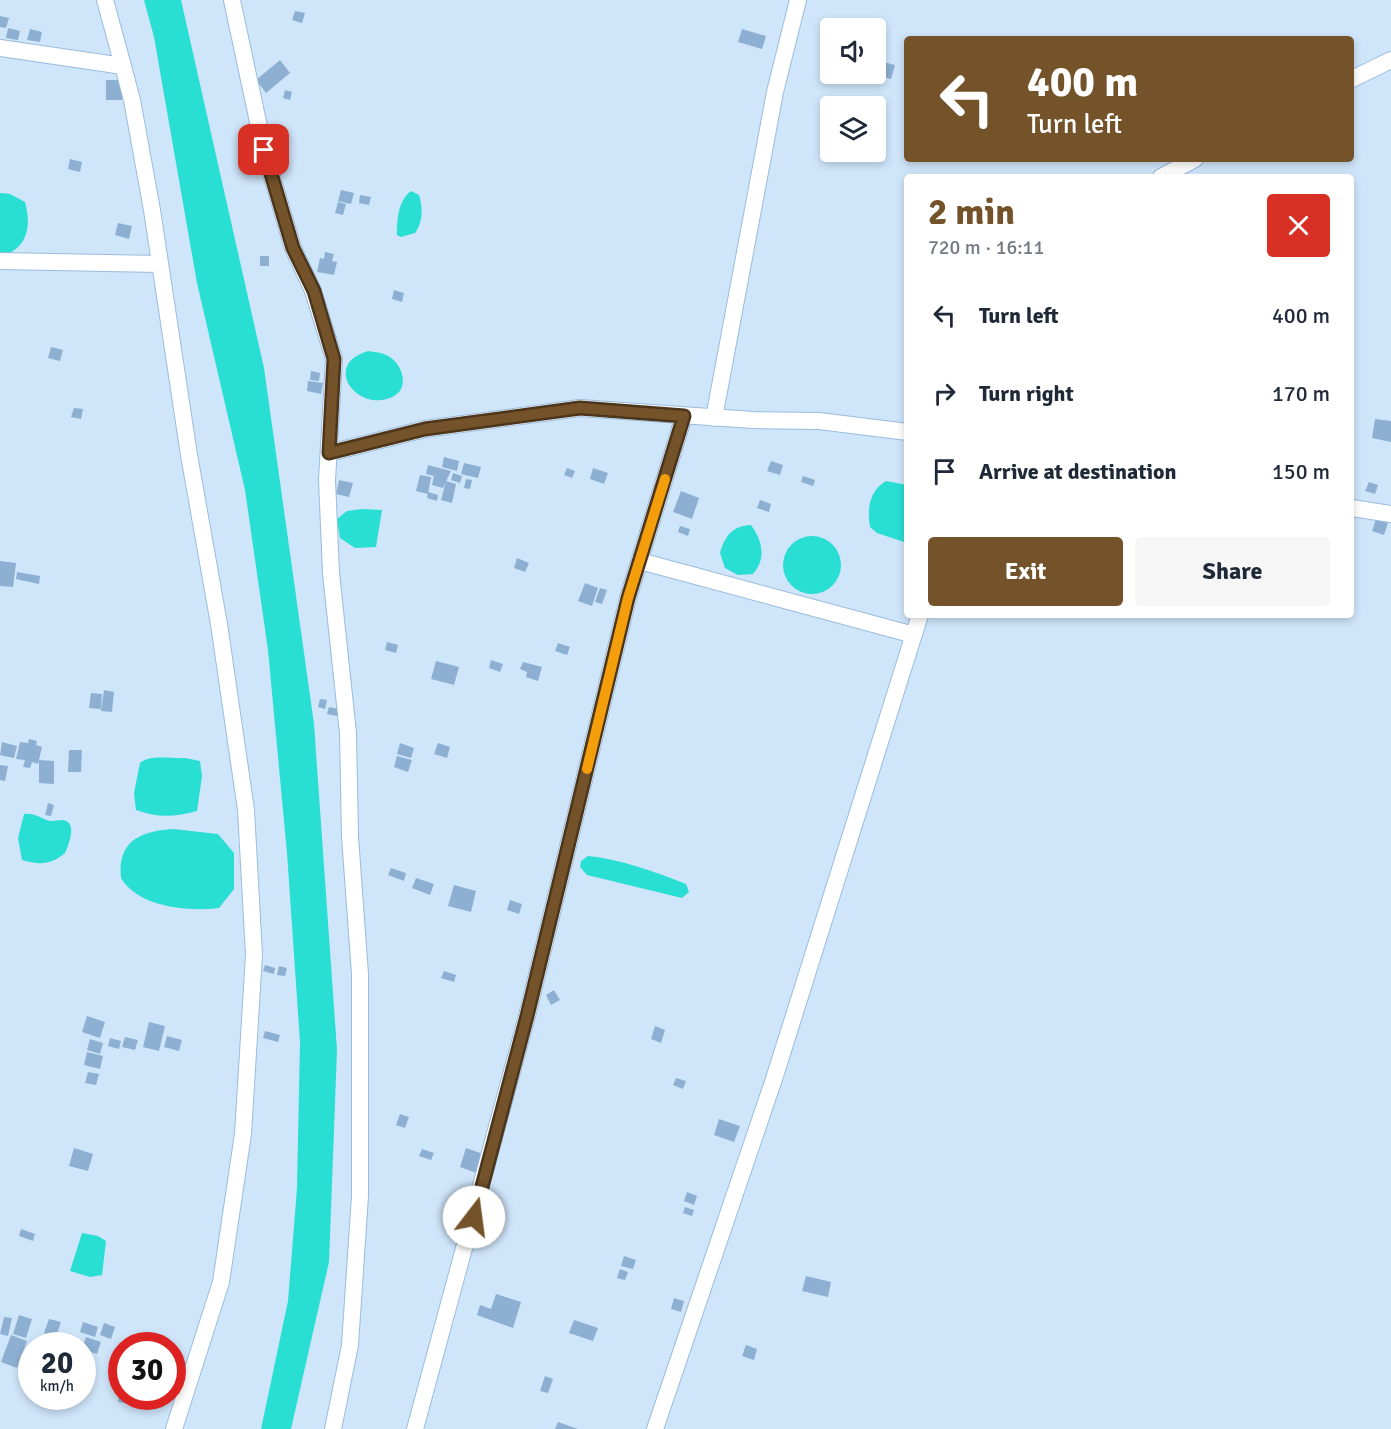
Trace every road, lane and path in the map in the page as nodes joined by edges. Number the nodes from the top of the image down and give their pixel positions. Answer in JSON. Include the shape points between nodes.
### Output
{"nodes":[{"id":1,"x":105,"y":0,"type":"edge"},
{"id":2,"x":231,"y":0,"type":"edge"},
{"id":3,"x":798,"y":0,"type":"edge"},
{"id":4,"x":0,"y":48,"type":"edge"},
{"id":5,"x":1391,"y":60,"type":"edge"},
{"id":6,"x":123,"y":66,"type":"junction"},
{"id":7,"x":1354,"y":78,"type":"edge"},
{"id":8,"x":1189,"y":162,"type":"edge"},
{"id":9,"x":1167,"y":174,"type":"edge"},
{"id":10,"x":0,"y":261,"type":"edge"},
{"id":11,"x":160,"y":264,"type":"junction"},
{"id":12,"x":684,"y":416,"type":"junction"},
{"id":13,"x":714,"y":418,"type":"junction"},
{"id":14,"x":904,"y":432,"type":"edge"},
{"id":15,"x":329,"y":453,"type":"junction"},
{"id":16,"x":1354,"y":508,"type":"edge"},
{"id":17,"x":1391,"y":514,"type":"edge"},
{"id":18,"x":640,"y":561,"type":"junction"},
{"id":19,"x":919,"y":618,"type":"edge"},
{"id":20,"x":914,"y":635,"type":"junction"},
{"id":21,"x":174,"y":1429,"type":"edge"},
{"id":22,"x":333,"y":1429,"type":"edge"},
{"id":23,"x":415,"y":1429,"type":"edge"},
{"id":24,"x":655,"y":1429,"type":"edge"}],
"edges":[{"from":1,"to":6,"type":"street"},
{"from":2,"to":15,"type":"street","via":[[264,150],[293,248],[314,291],[334,359]]},
{"from":3,"to":13,"type":"street","via":[[775,92]]},
{"from":4,"to":6,"type":"street"},
{"from":5,"to":7,"type":"street"},
{"from":6,"to":11,"type":"street"},
{"from":8,"to":9,"type":"street"},
{"from":10,"to":11,"type":"street"},
{"from":11,"to":21,"type":"street","via":[[246,810],[254,955],[243,1134],[221,1282]]},
{"from":12,"to":13,"type":"street"},
{"from":12,"to":15,"type":"street","via":[[580,408],[425,429]]},
{"from":12,"to":18,"type":"street"},
{"from":13,"to":14,"type":"street","via":[[819,421]]},
{"from":15,"to":22,"type":"street","via":[[331,573],[348,733],[360,998],[360,1196],[350,1345]]},
{"from":16,"to":17,"type":"street"},
{"from":18,"to":20,"type":"street"},
{"from":18,"to":23,"type":"street","via":[[527,1016]]},
{"from":19,"to":20,"type":"street"},
{"from":20,"to":24,"type":"street","via":[[774,1079]]}]}
